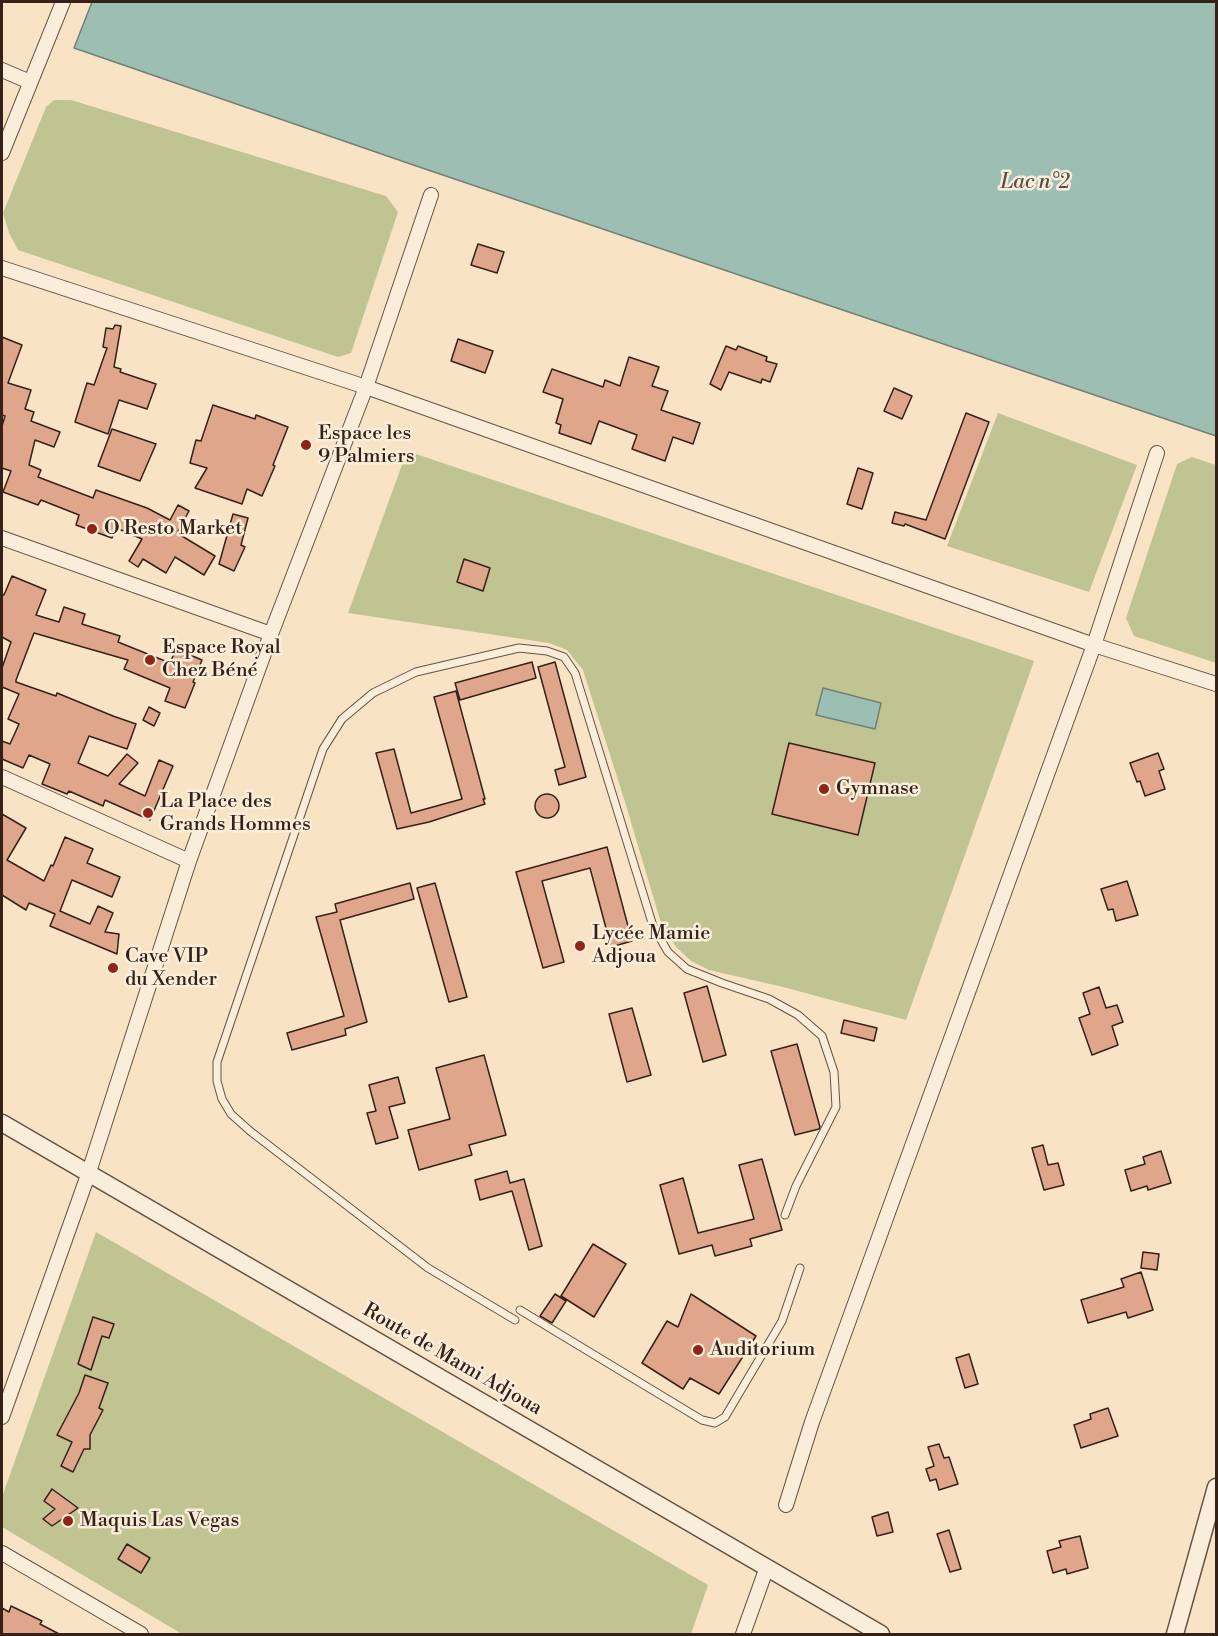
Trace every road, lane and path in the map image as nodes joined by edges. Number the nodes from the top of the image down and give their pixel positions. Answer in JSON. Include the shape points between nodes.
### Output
{"nodes":[{"id":1,"x":63,"y":2,"type":"edge"},
{"id":2,"x":2,"y":70,"type":"edge"},
{"id":3,"x":30,"y":82,"type":"junction"},
{"id":4,"x":2,"y":153,"type":"edge"},
{"id":5,"x":431,"y":195,"type":"dead end"},
{"id":6,"x":2,"y":268,"type":"edge"},
{"id":7,"x":366,"y":387,"type":"junction"},
{"id":8,"x":1157,"y":453,"type":"dead end"},
{"id":9,"x":2,"y":538,"type":"edge"},
{"id":10,"x":271,"y":634,"type":"junction"},
{"id":11,"x":1094,"y":645,"type":"junction"},
{"id":12,"x":1216,"y":684,"type":"edge"},
{"id":13,"x":2,"y":777,"type":"edge"},
{"id":14,"x":189,"y":861,"type":"junction"},
{"id":15,"x":2,"y":1123,"type":"edge"},
{"id":16,"x":88,"y":1175,"type":"junction"},
{"id":17,"x":785,"y":1215,"type":"dead end"},
{"id":18,"x":800,"y":1268,"type":"dead end"},
{"id":19,"x":520,"y":1310,"type":"dead end"},
{"id":20,"x":515,"y":1320,"type":"dead end"},
{"id":21,"x":2,"y":1417,"type":"edge"},
{"id":22,"x":1216,"y":1487,"type":"edge"},
{"id":23,"x":786,"y":1505,"type":"dead end"},
{"id":24,"x":2,"y":1553,"type":"edge"},
{"id":25,"x":767,"y":1567,"type":"junction"},
{"id":26,"x":141,"y":1635,"type":"edge"},
{"id":27,"x":743,"y":1635,"type":"edge"},
{"id":28,"x":881,"y":1635,"type":"edge"},
{"id":29,"x":1175,"y":1635,"type":"edge"}],
"edges":[{"from":1,"to":3,"type":"street"},
{"from":2,"to":3,"type":"street"},
{"from":3,"to":4,"type":"street"},
{"from":5,"to":7,"type":"street"},
{"from":6,"to":7,"type":"street"},
{"from":7,"to":10,"type":"street"},
{"from":7,"to":11,"type":"street"},
{"from":8,"to":11,"type":"street"},
{"from":9,"to":10,"type":"street"},
{"from":10,"to":14,"type":"street"},
{"from":11,"to":12,"type":"street"},
{"from":11,"to":23,"type":"street","via":[[812,1422]]},
{"from":13,"to":14,"type":"street"},
{"from":14,"to":16,"type":"street"},
{"from":15,"to":16,"type":"street","name":"Route de Mami Adjoua"},
{"from":16,"to":21,"type":"street"},
{"from":16,"to":25,"type":"street","name":"Route de Mami Adjoua"},
{"from":17,"to":20,"type":"lane","via":[[836,1107],[834,1072],[822,1036],[798,1015],[769,999],[687,969],[668,952],[653,926],[575,673],[564,657],[519,648],[416,672],[374,693],[342,719],[323,750],[217,1062],[217,1081],[231,1114],[250,1131],[428,1268]]},
{"from":18,"to":19,"type":"lane","via":[[782,1321],[725,1417],[715,1423],[702,1420]]},
{"from":22,"to":29,"type":"street"},
{"from":24,"to":26,"type":"street"},
{"from":25,"to":27,"type":"street"},
{"from":25,"to":28,"type":"street","name":"Route de Mami Adjoua"}]}
